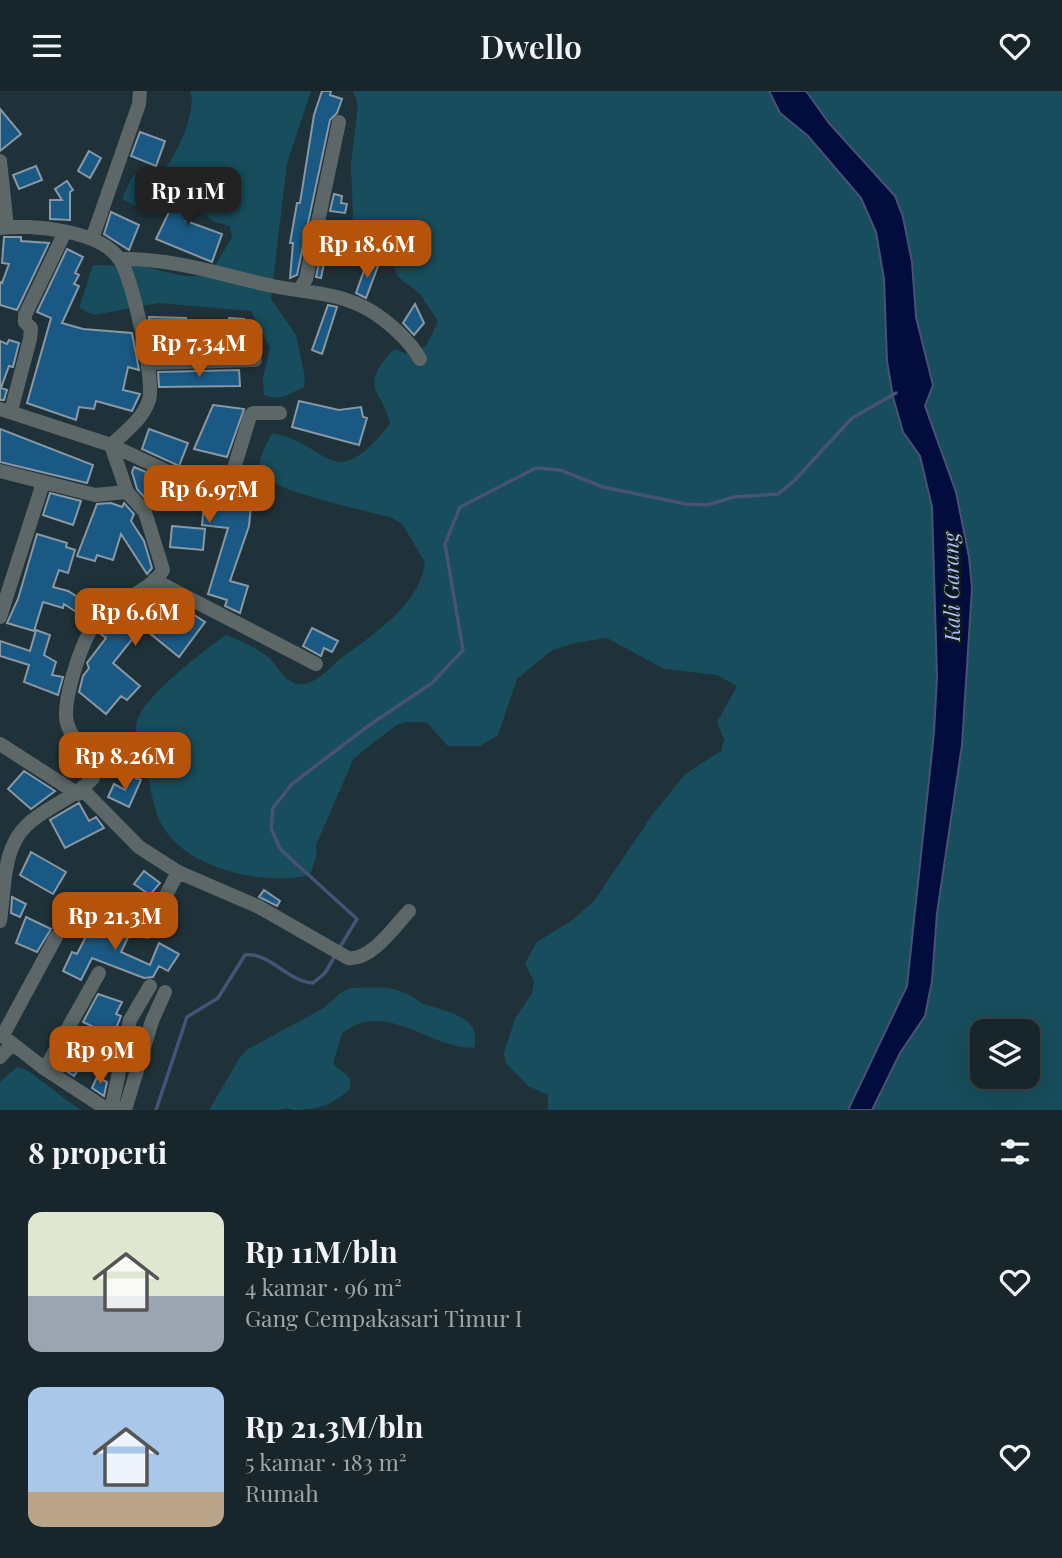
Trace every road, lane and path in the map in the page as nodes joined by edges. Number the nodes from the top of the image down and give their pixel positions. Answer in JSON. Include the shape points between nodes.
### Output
{"nodes":[{"id":1,"x":141,"y":91,"type":"edge"},
{"id":2,"x":339,"y":122,"type":"dead end"},
{"id":3,"x":0,"y":161,"type":"edge"},
{"id":4,"x":4,"y":228,"type":"edge"},
{"id":5,"x":65,"y":232,"type":"junction"},
{"id":6,"x":92,"y":239,"type":"junction"},
{"id":7,"x":120,"y":259,"type":"junction"},
{"id":8,"x":300,"y":289,"type":"junction"},
{"id":9,"x":421,"y":359,"type":"dead end"},
{"id":10,"x":255,"y":360,"type":"dead end"},
{"id":11,"x":149,"y":363,"type":"junction"},
{"id":12,"x":5,"y":410,"type":"edge"},
{"id":13,"x":280,"y":413,"type":"dead end"},
{"id":14,"x":111,"y":445,"type":"junction"},
{"id":15,"x":0,"y":471,"type":"edge"},
{"id":16,"x":43,"y":483,"type":"junction"},
{"id":17,"x":127,"y":492,"type":"junction"},
{"id":18,"x":154,"y":580,"type":"junction"},
{"id":19,"x":0,"y":617,"type":"edge"},
{"id":20,"x":316,"y":664,"type":"dead end"},
{"id":21,"x":0,"y":744,"type":"edge"},
{"id":22,"x":80,"y":792,"type":"junction"},
{"id":23,"x":178,"y":872,"type":"junction"},
{"id":24,"x":3,"y":876,"type":"edge"},
{"id":25,"x":409,"y":911,"type":"dead end"},
{"id":26,"x":0,"y":921,"type":"edge"},
{"id":27,"x":147,"y":932,"type":"dead end"},
{"id":28,"x":56,"y":937,"type":"dead end"},
{"id":29,"x":99,"y":973,"type":"dead end"},
{"id":30,"x":150,"y":986,"type":"dead end"},
{"id":31,"x":165,"y":992,"type":"dead end"},
{"id":32,"x":5,"y":1038,"type":"edge"},
{"id":33,"x":0,"y":1056,"type":"edge"},
{"id":34,"x":45,"y":1069,"type":"junction"},
{"id":35,"x":110,"y":1110,"type":"edge"},
{"id":36,"x":125,"y":1110,"type":"edge"}],
"edges":[{"from":1,"to":6,"type":"street"},
{"from":2,"to":8,"type":"street","via":[[306,279]]},
{"from":3,"to":4,"type":"street"},
{"from":4,"to":5,"type":"street","via":[[33,226]]},
{"from":5,"to":6,"type":"street"},
{"from":5,"to":12,"type":"street","via":[[25,315],[30,339]]},
{"from":6,"to":7,"type":"street"},
{"from":7,"to":8,"type":"street","via":[[174,261]]},
{"from":7,"to":11,"type":"street"},
{"from":8,"to":9,"type":"street","via":[[335,295],[371,311],[413,346]]},
{"from":10,"to":11,"type":"street"},
{"from":11,"to":14,"type":"street","via":[[148,402],[141,417]]},
{"from":12,"to":14,"type":"street"},
{"from":13,"to":14,"type":"street","via":[[253,412],[231,478],[224,480],[175,475]]},
{"from":14,"to":17,"type":"street"},
{"from":15,"to":16,"type":"street"},
{"from":16,"to":17,"type":"street","via":[[95,495]]},
{"from":16,"to":19,"type":"street"},
{"from":17,"to":18,"type":"street","via":[[145,512],[164,565]]},
{"from":18,"to":20,"type":"street"},
{"from":18,"to":22,"type":"street","via":[[103,613],[78,659],[66,717],[72,738],[94,766],[93,778]]},
{"from":21,"to":22,"type":"street"},
{"from":22,"to":23,"type":"street","via":[[139,847]]},
{"from":22,"to":24,"type":"street","via":[[26,825]]},
{"from":23,"to":25,"type":"street","via":[[259,907],[348,958],[367,952]]},
{"from":23,"to":27,"type":"street"},
{"from":24,"to":26,"type":"street"},
{"from":28,"to":32,"type":"street"},
{"from":29,"to":34,"type":"street"},
{"from":30,"to":35,"type":"street","via":[[130,1020]]},
{"from":31,"to":36,"type":"street"},
{"from":32,"to":33,"type":"street"},
{"from":32,"to":34,"type":"street"},
{"from":34,"to":35,"type":"street"}]}
